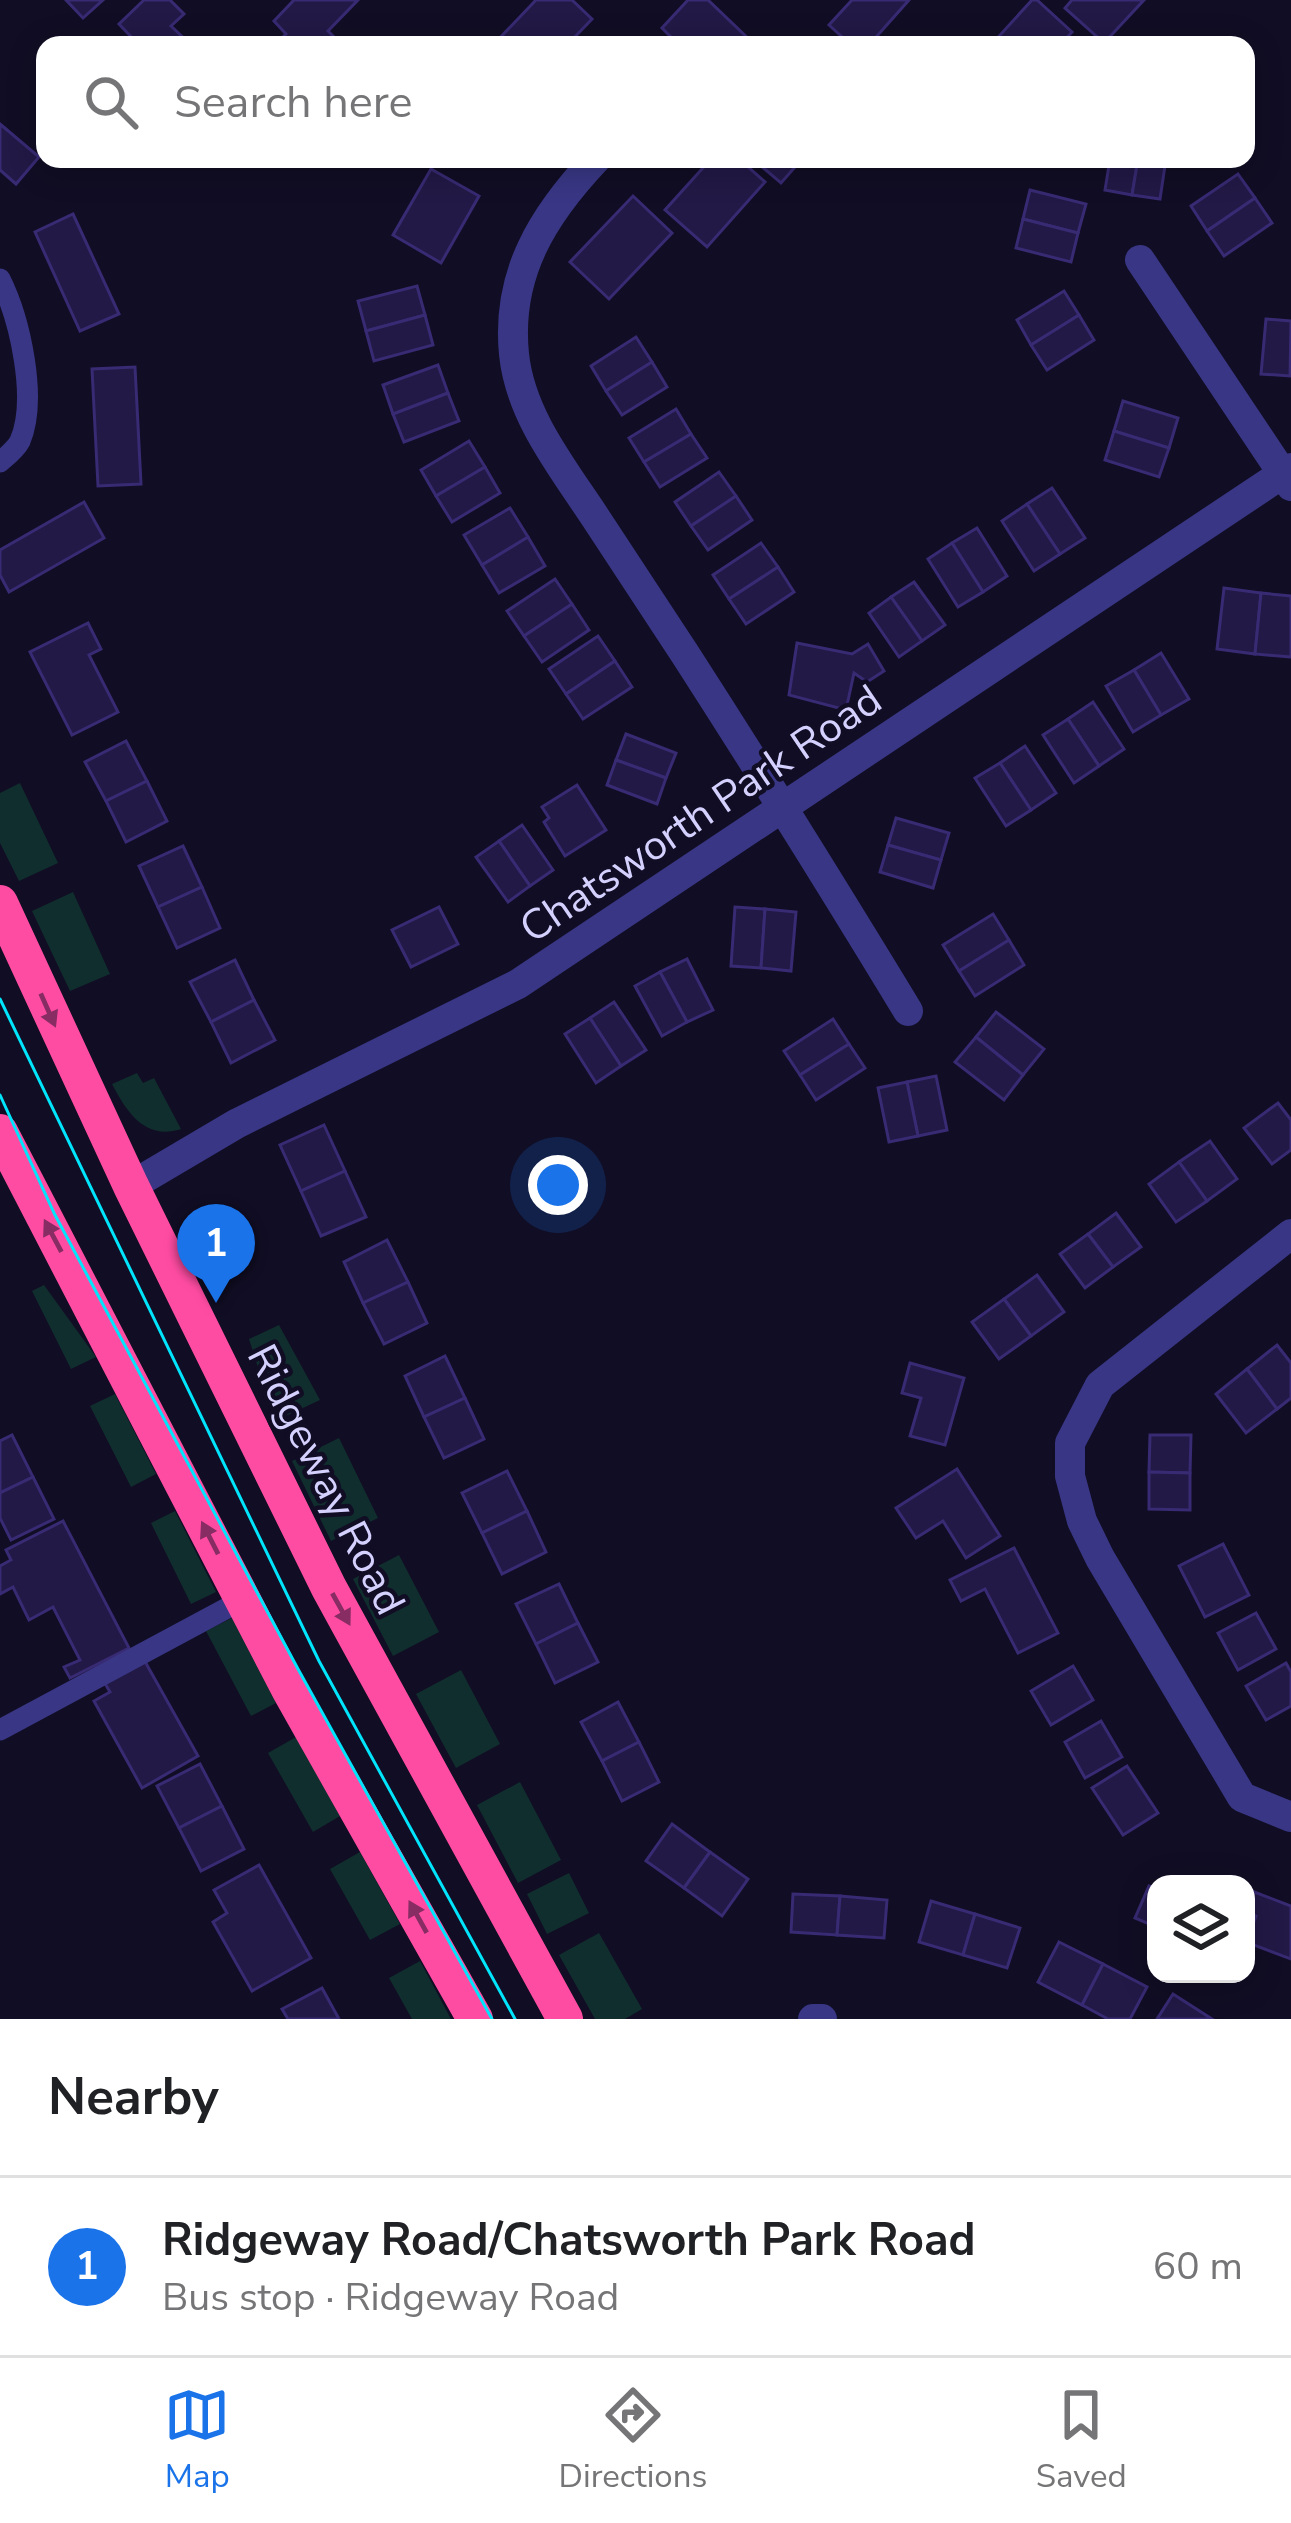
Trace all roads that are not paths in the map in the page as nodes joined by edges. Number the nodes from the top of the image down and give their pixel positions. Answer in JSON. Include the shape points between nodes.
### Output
{"nodes":[{"id":1,"x":588,"y":168,"type":"edge"},
{"id":2,"x":1140,"y":260,"type":"dead end"},
{"id":3,"x":2,"y":289,"type":"edge"},
{"id":4,"x":0,"y":462,"type":"edge"},
{"id":5,"x":1288,"y":476,"type":"edge"},
{"id":6,"x":785,"y":808,"type":"junction"},
{"id":7,"x":0,"y":903,"type":"edge"},
{"id":8,"x":908,"y":1011,"type":"dead end"},
{"id":9,"x":0,"y":1132,"type":"edge"},
{"id":10,"x":130,"y":1186,"type":"junction"},
{"id":11,"x":1291,"y":1234,"type":"edge"},
{"id":12,"x":242,"y":1600,"type":"junction"},
{"id":13,"x":0,"y":1730,"type":"edge"},
{"id":14,"x":1291,"y":1817,"type":"edge"},
{"id":15,"x":475,"y":2019,"type":"edge"},
{"id":16,"x":565,"y":2019,"type":"edge"}],
"edges":[{"from":1,"to":6,"type":"street","via":[[546,218],[524,265],[513,329],[521,390],[555,457]]},
{"from":2,"to":5,"type":"street"},
{"from":3,"to":4,"type":"lane","via":[[21,341],[28,405],[19,444]]},
{"from":5,"to":6,"type":"street","name":"Chatsworth Park Road"},
{"from":6,"to":8,"type":"street"},
{"from":6,"to":10,"type":"street","name":"Chatsworth Park Road","via":[[518,984],[236,1124]]},
{"from":7,"to":10,"type":"highway","name":"Ridgeway Road","one_way":true},
{"from":12,"to":9,"type":"highway","one_way":true},
{"from":10,"to":16,"type":"highway","name":"Ridgeway Road","one_way":true,"via":[[329,1588]]},
{"from":11,"to":14,"type":"street","via":[[1100,1385],[1070,1443],[1082,1521],[1242,1797]]},
{"from":12,"to":13,"type":"lane"},
{"from":15,"to":12,"type":"highway","one_way":true}]}
